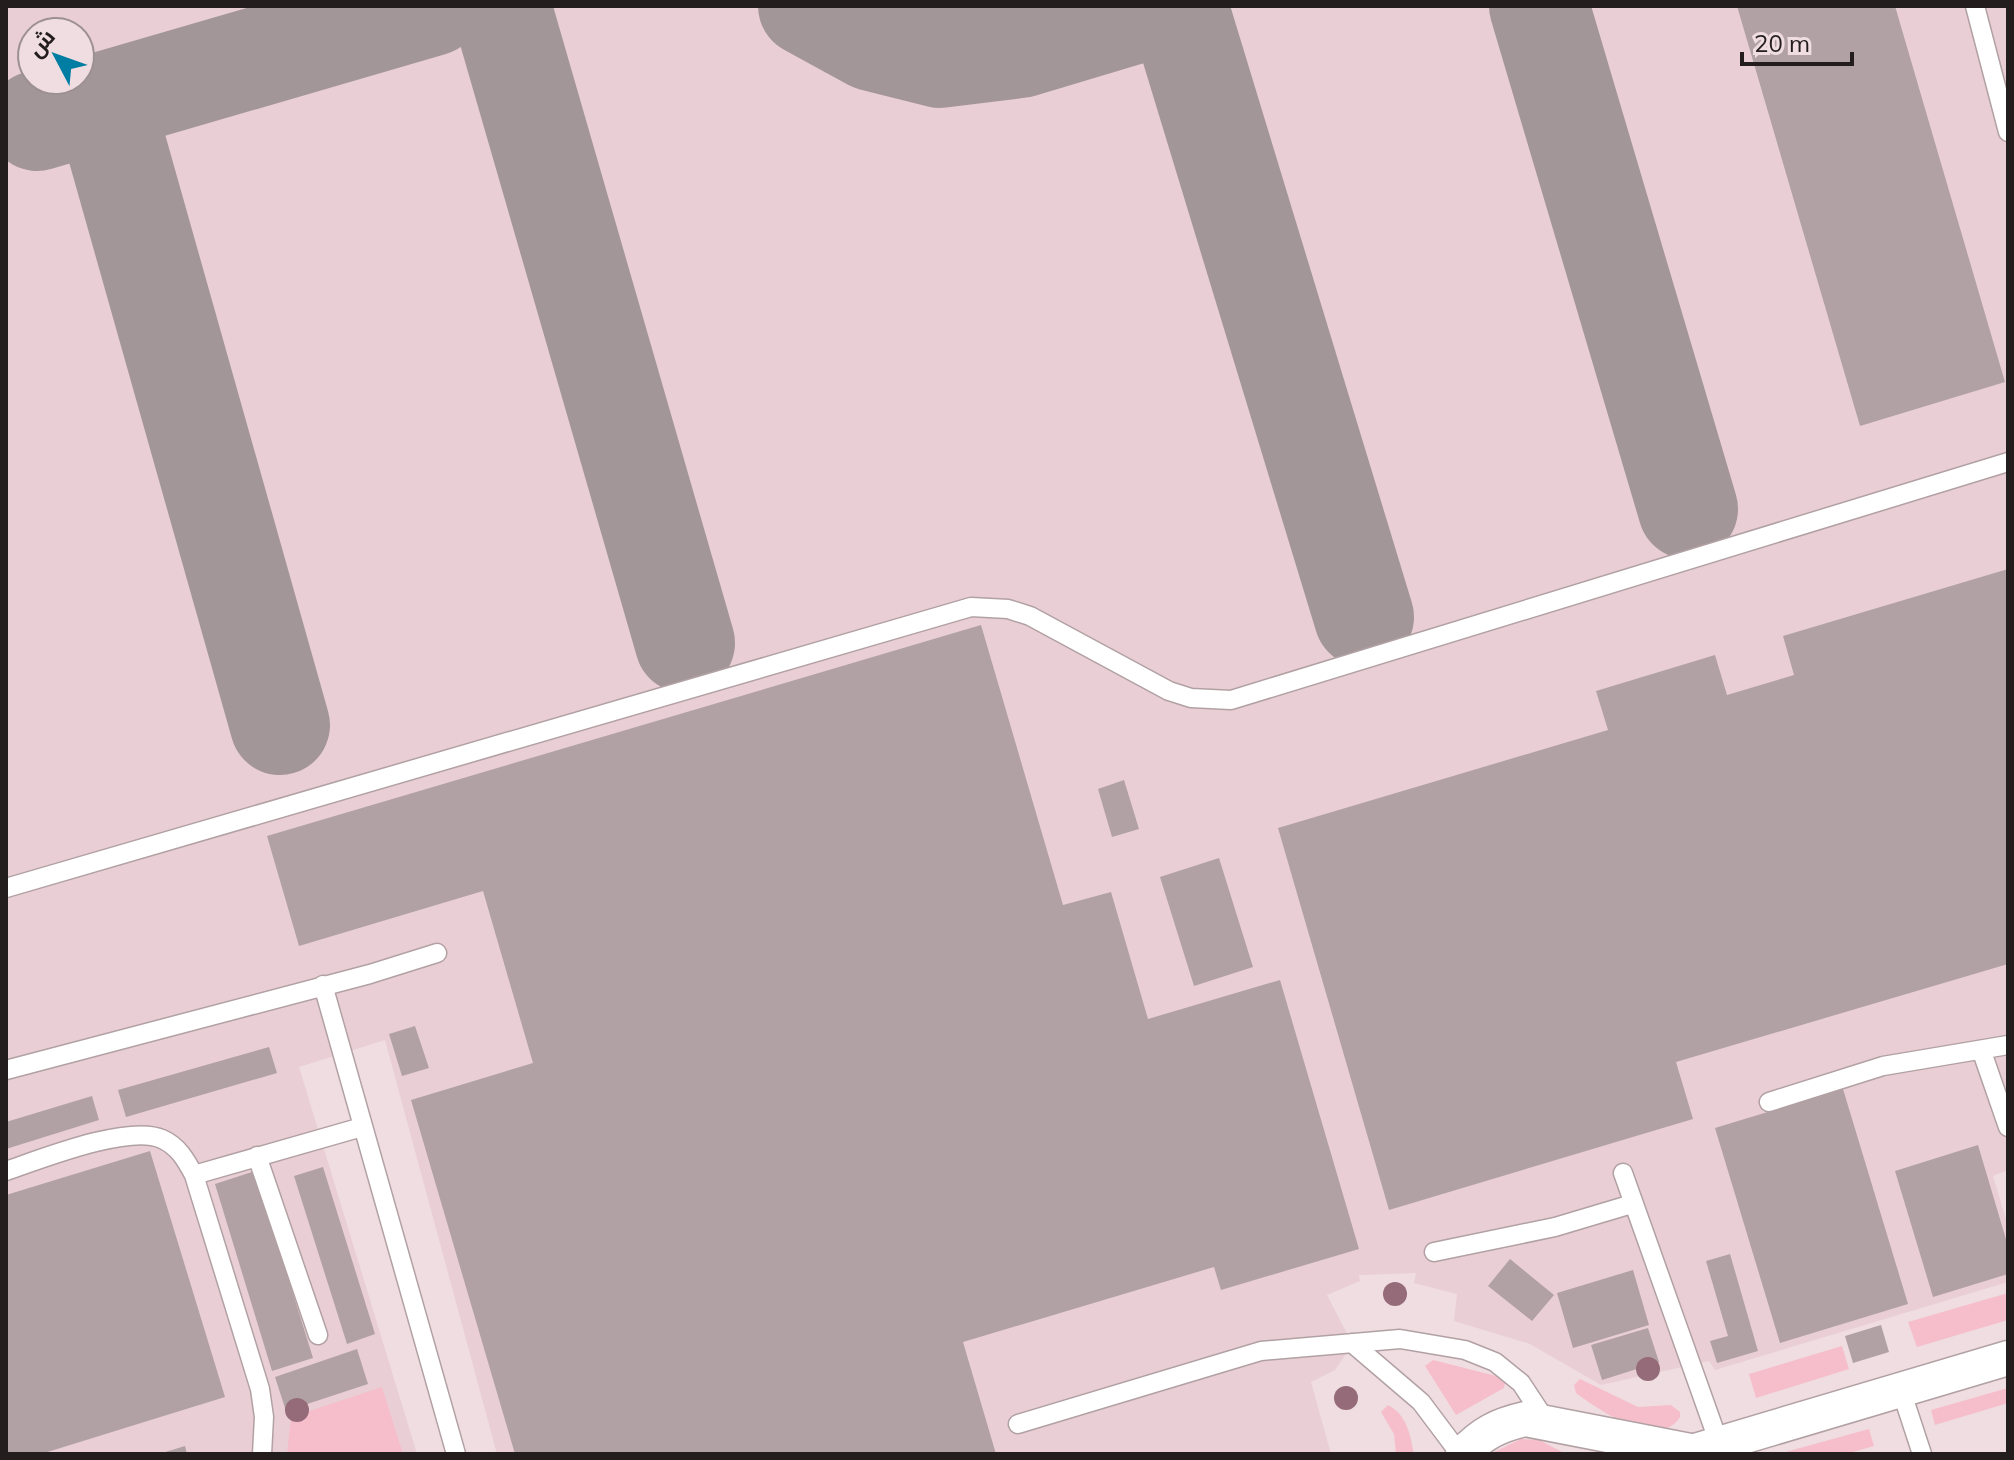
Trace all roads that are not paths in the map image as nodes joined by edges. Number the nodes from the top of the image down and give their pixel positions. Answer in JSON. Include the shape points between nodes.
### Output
{"nodes":[{"id":1,"x":1975,"y":6,"type":"edge"},
{"id":2,"x":2008,"y":132,"type":"edge"},
{"id":3,"x":2008,"y":462,"type":"edge"},
{"id":4,"x":6,"y":888,"type":"edge"},
{"id":5,"x":437,"y":953,"type":"dead end"},
{"id":6,"x":323,"y":985,"type":"junction"},
{"id":7,"x":2008,"y":1045,"type":"edge"},
{"id":8,"x":1982,"y":1052,"type":"junction"},
{"id":9,"x":6,"y":1070,"type":"edge"},
{"id":10,"x":1769,"y":1102,"type":"dead end"},
{"id":11,"x":362,"y":1127,"type":"junction"},
{"id":12,"x":2008,"y":1127,"type":"edge"},
{"id":13,"x":257,"y":1156,"type":"junction"},
{"id":14,"x":6,"y":1171,"type":"edge"},
{"id":15,"x":1623,"y":1173,"type":"dead end"},
{"id":16,"x":194,"y":1175,"type":"junction"},
{"id":17,"x":1632,"y":1204,"type":"junction"},
{"id":18,"x":1434,"y":1252,"type":"dead end"},
{"id":19,"x":318,"y":1335,"type":"dead end"},
{"id":20,"x":1352,"y":1343,"type":"junction"},
{"id":21,"x":2008,"y":1358,"type":"edge"},
{"id":22,"x":1901,"y":1390,"type":"junction"},
{"id":23,"x":1018,"y":1424,"type":"dead end"},
{"id":24,"x":1555,"y":1426,"type":"junction"},
{"id":25,"x":1698,"y":1449,"type":"edge"},
{"id":26,"x":262,"y":1454,"type":"edge"},
{"id":27,"x":456,"y":1454,"type":"edge"},
{"id":28,"x":1462,"y":1454,"type":"edge"},
{"id":29,"x":1592,"y":1454,"type":"edge"},
{"id":30,"x":1922,"y":1454,"type":"edge"}],
"edges":[{"from":1,"to":2,"type":"lane"},
{"from":3,"to":4,"type":"lane","via":[[1231,700],[1169,691],[1030,616],[971,607]]},
{"from":5,"to":6,"type":"lane"},
{"from":6,"to":9,"type":"lane"},
{"from":6,"to":11,"type":"lane"},
{"from":7,"to":8,"type":"lane"},
{"from":8,"to":10,"type":"lane","via":[[1883,1066]]},
{"from":8,"to":12,"type":"lane"},
{"from":11,"to":13,"type":"lane"},
{"from":11,"to":27,"type":"lane"},
{"from":13,"to":16,"type":"lane"},
{"from":13,"to":19,"type":"lane"},
{"from":14,"to":16,"type":"lane","via":[[145,1134],[173,1145]]},
{"from":15,"to":17,"type":"lane"},
{"from":16,"to":26,"type":"lane","via":[[260,1389]]},
{"from":17,"to":18,"type":"lane","via":[[1555,1227]]},
{"from":17,"to":25,"type":"lane"},
{"from":20,"to":23,"type":"lane","via":[[1261,1351]]},
{"from":20,"to":24,"type":"lane","via":[[1400,1339],[1465,1350],[1495,1362],[1521,1383]]},
{"from":20,"to":28,"type":"lane","via":[[1421,1402]]},
{"from":21,"to":22,"type":"street"},
{"from":22,"to":25,"type":"street"},
{"from":22,"to":30,"type":"lane"},
{"from":24,"to":25,"type":"street"},
{"from":24,"to":28,"type":"street","via":[[1525,1419],[1500,1425]]},
{"from":24,"to":29,"type":"street"}]}
